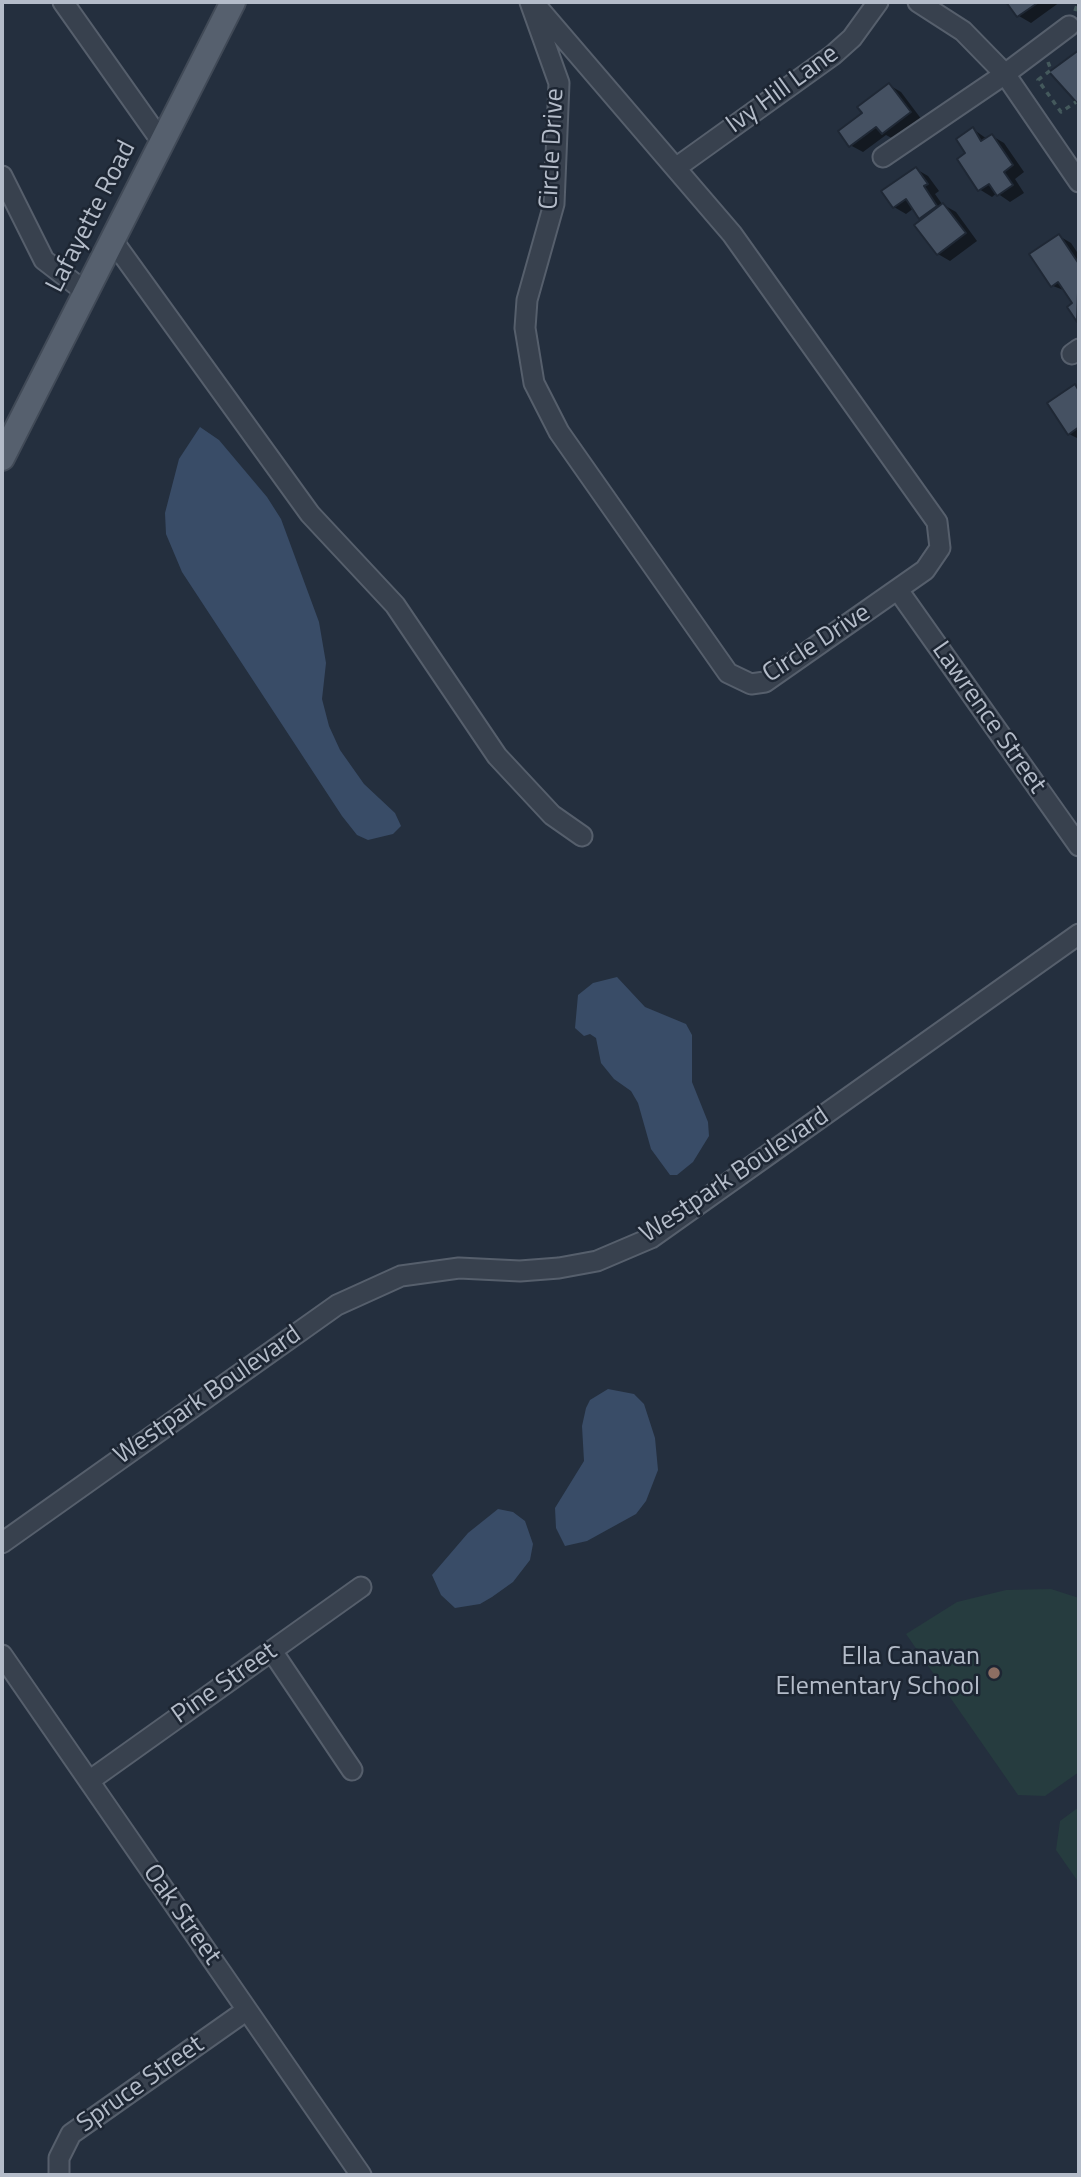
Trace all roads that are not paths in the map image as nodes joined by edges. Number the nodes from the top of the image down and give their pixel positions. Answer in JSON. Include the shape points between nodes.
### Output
{"nodes":[{"id":1,"x":63,"y":2,"type":"edge"},
{"id":2,"x":233,"y":2,"type":"edge"},
{"id":3,"x":532,"y":2,"type":"edge"},
{"id":4,"x":878,"y":2,"type":"edge"},
{"id":5,"x":918,"y":2,"type":"edge"},
{"id":6,"x":1069,"y":26,"type":"dead end"},
{"id":7,"x":1005,"y":74,"type":"junction"},
{"id":8,"x":162,"y":142,"type":"junction"},
{"id":9,"x":883,"y":156,"type":"dead end"},
{"id":10,"x":677,"y":167,"type":"junction"},
{"id":11,"x":2,"y":176,"type":"edge"},
{"id":12,"x":1079,"y":182,"type":"edge"},
{"id":13,"x":113,"y":241,"type":"junction"},
{"id":14,"x":87,"y":293,"type":"junction"},
{"id":15,"x":2,"y":458,"type":"edge"},
{"id":16,"x":898,"y":590,"type":"junction"},
{"id":17,"x":582,"y":836,"type":"dead end"},
{"id":18,"x":1079,"y":846,"type":"edge"},
{"id":19,"x":1079,"y":934,"type":"edge"},
{"id":20,"x":2,"y":1542,"type":"edge"},
{"id":21,"x":361,"y":1587,"type":"dead end"},
{"id":22,"x":272,"y":1651,"type":"junction"},
{"id":23,"x":2,"y":1655,"type":"edge"},
{"id":24,"x":352,"y":1770,"type":"dead end"},
{"id":25,"x":89,"y":1781,"type":"junction"},
{"id":26,"x":247,"y":2010,"type":"junction"},
{"id":27,"x":60,"y":2175,"type":"edge"},
{"id":28,"x":361,"y":2175,"type":"edge"}],
"edges":[{"from":1,"to":8,"type":"street"},
{"from":2,"to":8,"type":"main road","name":"Lafayette Road"},
{"from":3,"to":10,"type":"street","name":"Circle Drive"},
{"from":3,"to":16,"type":"street","name":"Circle Drive","via":[[559,83],[554,204],[527,300],[525,328],[534,383],[552,420],[728,673],[739,681],[751,684],[776,677]]},
{"from":4,"to":10,"type":"street","name":"Ivy Hill Lane","via":[[833,55]]},
{"from":5,"to":7,"type":"street","via":[[963,31]]},
{"from":6,"to":7,"type":"street"},
{"from":7,"to":9,"type":"street"},
{"from":7,"to":12,"type":"street"},
{"from":8,"to":13,"type":"main road","name":"Lafayette Road"},
{"from":10,"to":16,"type":"street","name":"Circle Drive","via":[[732,233],[937,522],[941,536],[935,560]]},
{"from":11,"to":14,"type":"street","via":[[44,260]]},
{"from":13,"to":14,"type":"main road","name":"Lafayette Road"},
{"from":13,"to":17,"type":"street","via":[[310,514],[394,605],[497,756],[552,815]]},
{"from":14,"to":15,"type":"main road","name":"Lafayette Road"},
{"from":16,"to":18,"type":"street","name":"Lawrence Street"},
{"from":19,"to":20,"type":"street","name":"Westpark Boulevard","via":[[651,1238],[597,1261],[559,1268],[459,1268],[401,1276],[337,1305]]},
{"from":21,"to":22,"type":"street","name":"Pine Street"},
{"from":22,"to":24,"type":"street"},
{"from":22,"to":25,"type":"street","name":"Pine Street"},
{"from":23,"to":25,"type":"street","name":"Oak Street"},
{"from":25,"to":26,"type":"street","name":"Oak Street"},
{"from":26,"to":27,"type":"street","name":"Spruce Street","via":[[71,2134],[59,2158]]},
{"from":26,"to":28,"type":"street","name":"Oak Street"}]}
